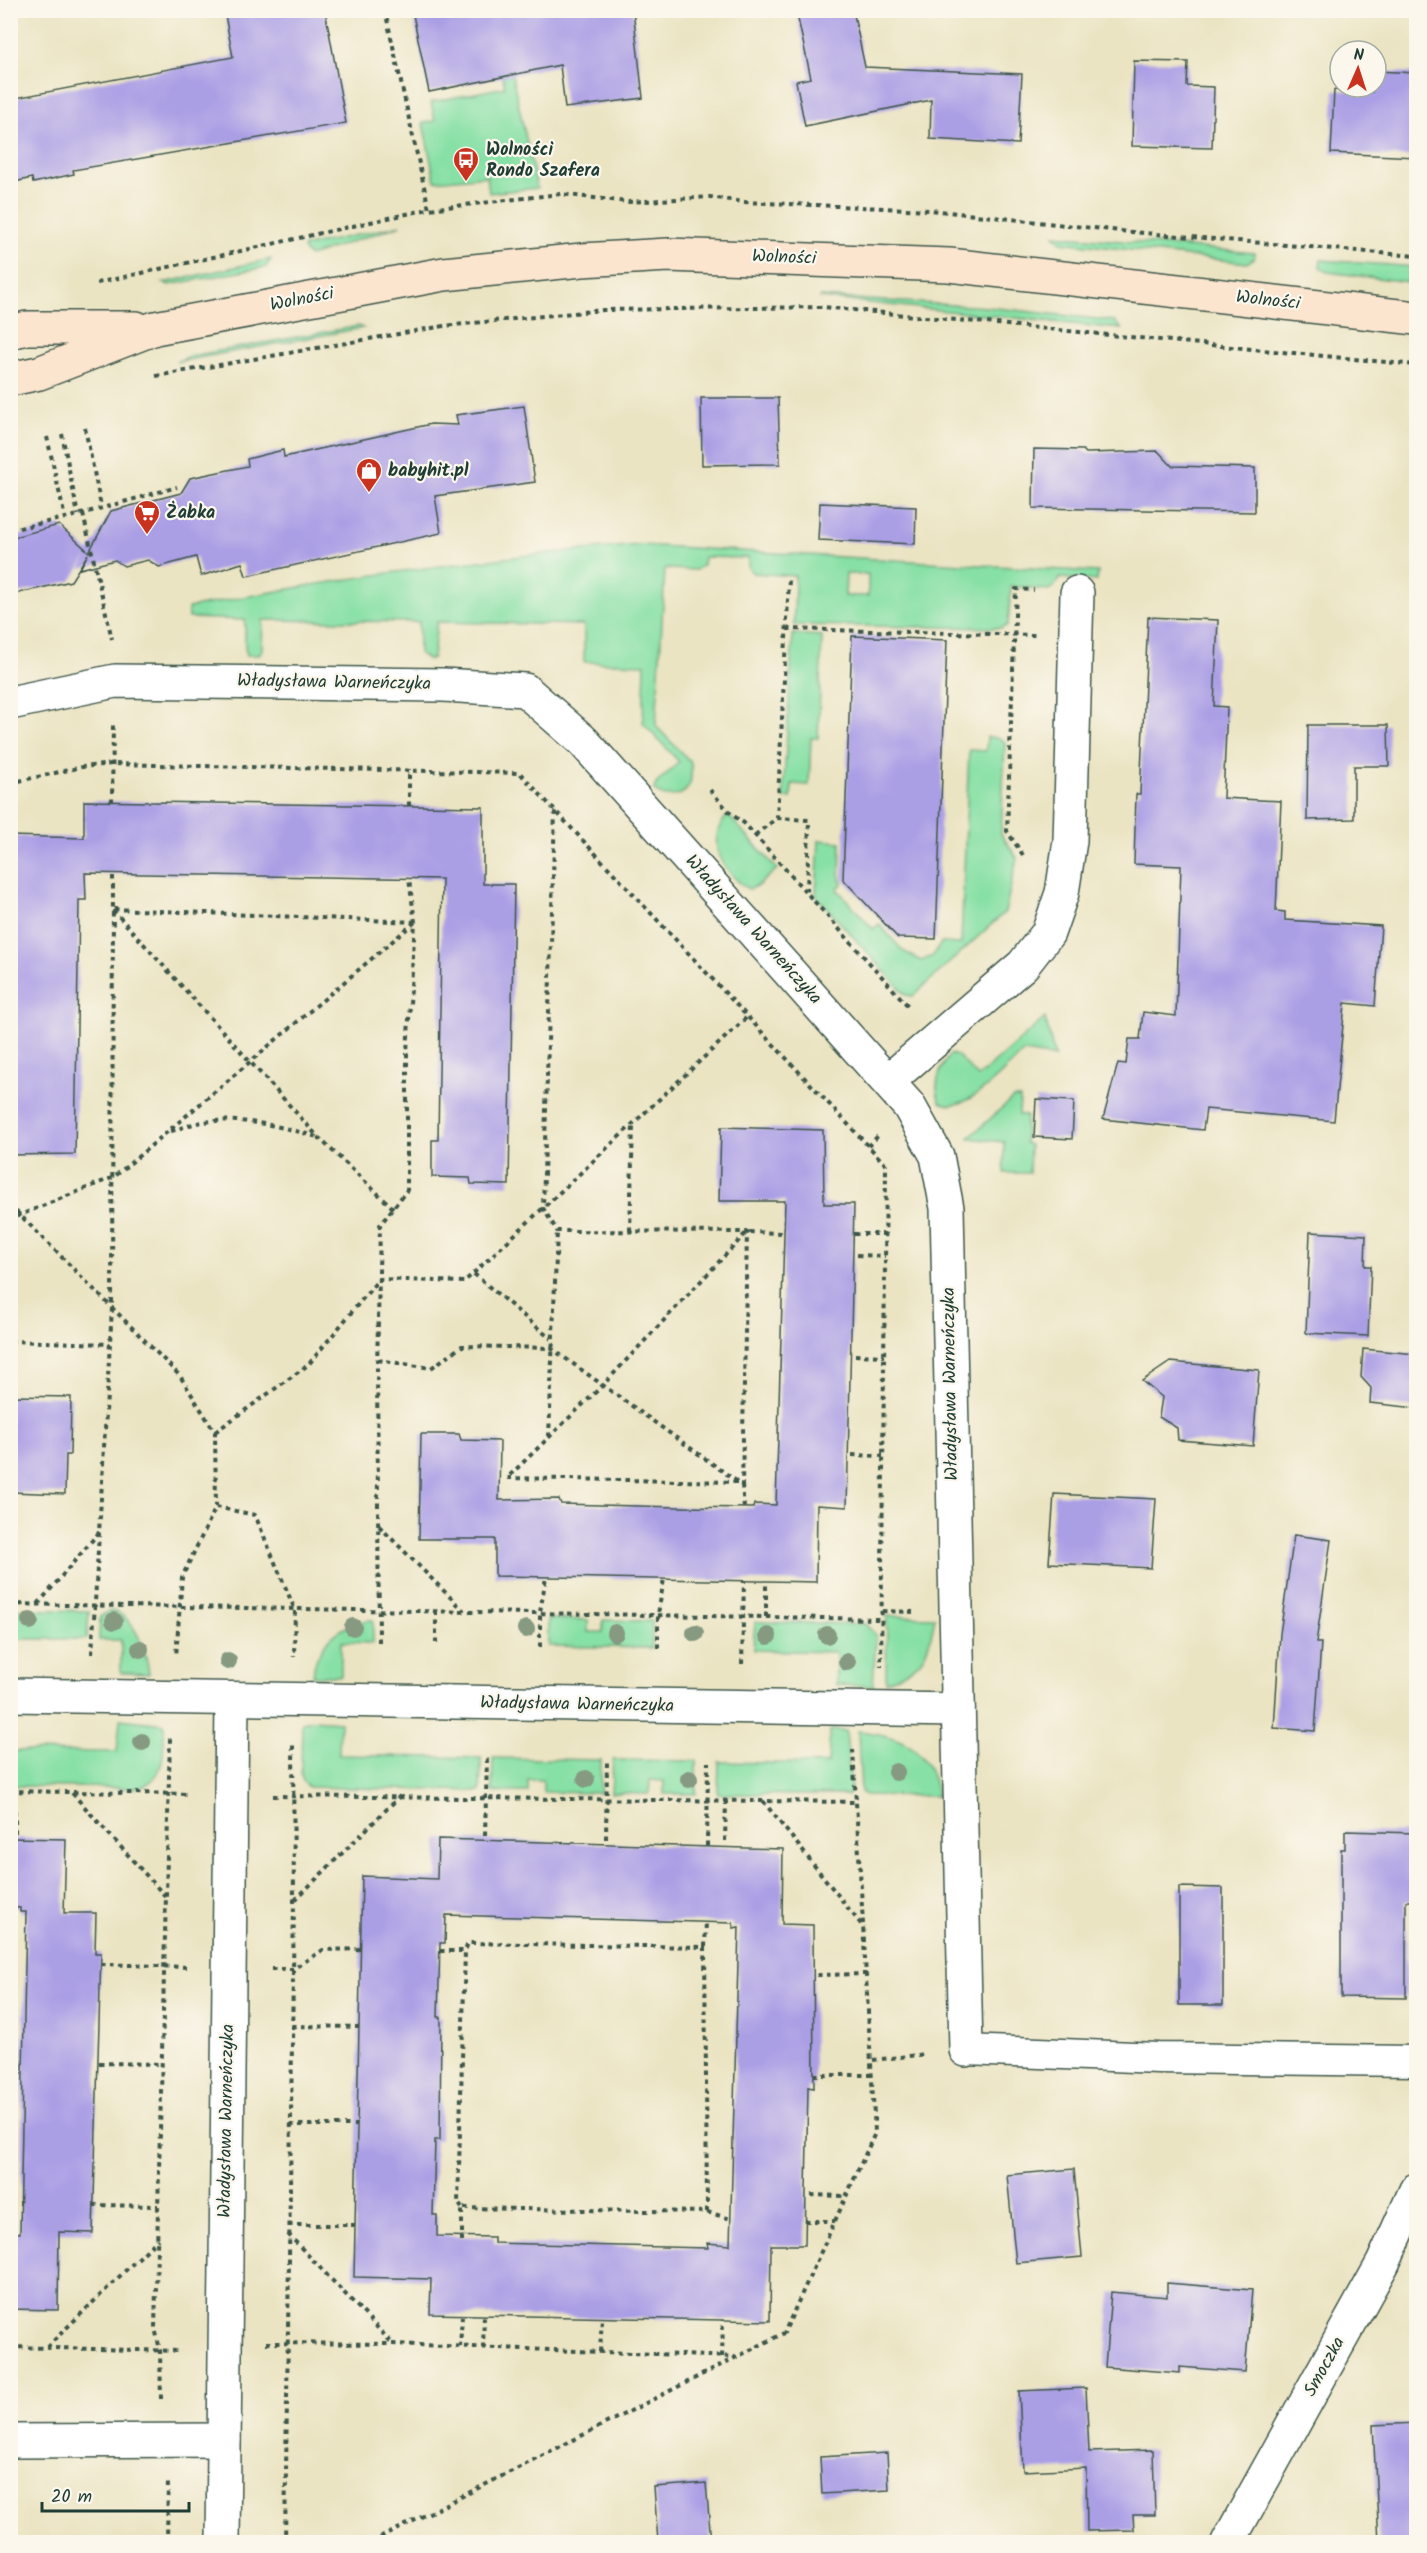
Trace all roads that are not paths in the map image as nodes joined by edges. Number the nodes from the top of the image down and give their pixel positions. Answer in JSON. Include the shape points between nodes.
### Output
{"nodes":[{"id":1,"x":1416,"y":318,"type":"edge"},
{"id":2,"x":155,"y":328,"type":"junction"},
{"id":3,"x":10,"y":332,"type":"edge"},
{"id":4,"x":10,"y":379,"type":"edge"},
{"id":5,"x":1077,"y":593,"type":"road end"},
{"id":6,"x":10,"y":703,"type":"edge"},
{"id":7,"x":888,"y":1081,"type":"junction"},
{"id":8,"x":10,"y":1695,"type":"edge"},
{"id":9,"x":232,"y":1700,"type":"junction"},
{"id":10,"x":958,"y":1710,"type":"junction"},
{"id":11,"x":966,"y":2050,"type":"joint"},
{"id":12,"x":1416,"y":2061,"type":"edge"},
{"id":13,"x":1416,"y":2190,"type":"edge"},
{"id":14,"x":224,"y":2440,"type":"junction"},
{"id":15,"x":10,"y":2441,"type":"edge"},
{"id":16,"x":223,"y":2542,"type":"edge"},
{"id":17,"x":1228,"y":2542,"type":"edge"}],
"edges":[{"from":1,"to":2,"type":"main road","name":"Wolności","via":[[949,265],[668,255],[444,274]]},
{"from":2,"to":3,"type":"main road","name":"Wolności","via":[[27,328]]},
{"from":2,"to":4,"type":"main road","name":"Wolności","via":[[39,373]]},
{"from":5,"to":7,"type":"street","via":[[1070,841],[1062,893],[1048,933],[1023,965]]},
{"from":6,"to":7,"type":"street","name":"Władysława Warneńczyka","via":[[115,681],[442,685],[525,690],[583,741]]},
{"from":7,"to":10,"type":"street","name":"Władysława Warneńczyka","via":[[909,1106],[937,1156],[947,1208]]},
{"from":8,"to":9,"type":"street","name":"Władysława Warneńczyka"},
{"from":9,"to":10,"type":"street","name":"Władysława Warneńczyka"},
{"from":9,"to":14,"type":"street","name":"Władysława Warneńczyka"},
{"from":10,"to":11,"type":"street","name":"Władysława Warneńczyka"},
{"from":11,"to":12,"type":"lane","via":[[1158,2058]]},
{"from":13,"to":17,"type":"street","name":"Smoczka","via":[[1383,2262]]},
{"from":14,"to":15,"type":"street"},
{"from":14,"to":16,"type":"street","name":"Władysława Warneńczyka"}]}
